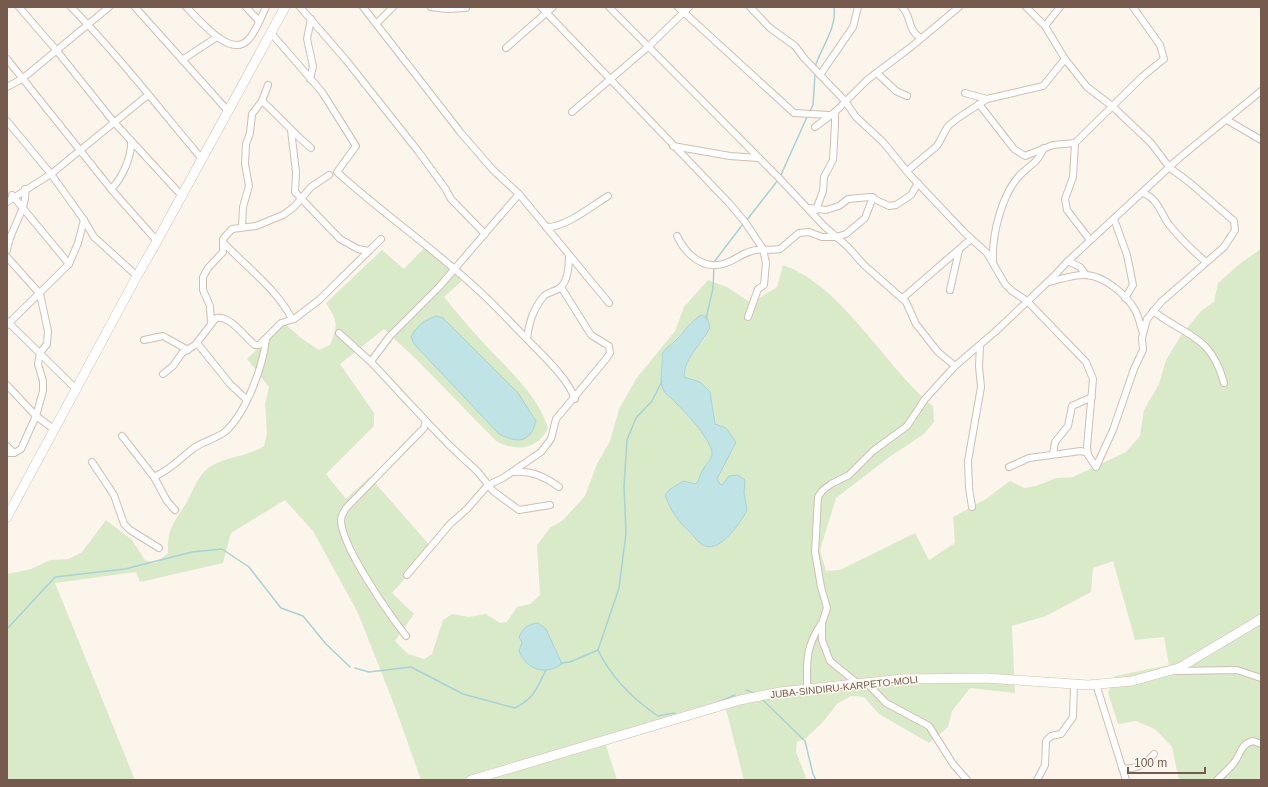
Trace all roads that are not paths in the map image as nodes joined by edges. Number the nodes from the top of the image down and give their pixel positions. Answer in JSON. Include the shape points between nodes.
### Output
{"nodes":[{"id":1,"x":19,"y":7,"type":"edge"},
{"id":2,"x":71,"y":7,"type":"edge"},
{"id":3,"x":109,"y":7,"type":"edge"},
{"id":4,"x":135,"y":7,"type":"edge"},
{"id":5,"x":186,"y":7,"type":"edge"},
{"id":6,"x":246,"y":7,"type":"edge"},
{"id":7,"x":266,"y":7,"type":"edge"},
{"id":8,"x":285,"y":7,"type":"edge"},
{"id":9,"x":300,"y":7,"type":"edge"},
{"id":10,"x":363,"y":7,"type":"edge"},
{"id":11,"x":393,"y":7,"type":"edge"},
{"id":12,"x":431,"y":7,"type":"edge"},
{"id":13,"x":541,"y":7,"type":"edge"},
{"id":14,"x":553,"y":7,"type":"edge"},
{"id":15,"x":609,"y":7,"type":"edge"},
{"id":16,"x":678,"y":7,"type":"edge"},
{"id":17,"x":690,"y":7,"type":"edge"},
{"id":18,"x":750,"y":7,"type":"edge"},
{"id":19,"x":858,"y":7,"type":"edge"},
{"id":20,"x":902,"y":7,"type":"edge"},
{"id":21,"x":959,"y":7,"type":"edge"},
{"id":22,"x":1026,"y":7,"type":"edge"},
{"id":23,"x":1060,"y":7,"type":"edge"},
{"id":24,"x":1133,"y":7,"type":"edge"},
{"id":25,"x":466,"y":8,"type":"dead end"},
{"id":26,"x":546,"y":13,"type":"junction"},
{"id":27,"x":684,"y":13,"type":"junction"},
{"id":28,"x":311,"y":19,"type":"junction"},
{"id":29,"x":259,"y":21,"type":"junction"},
{"id":30,"x":376,"y":22,"type":"junction"},
{"id":31,"x":88,"y":24,"type":"junction"},
{"id":32,"x":1045,"y":26,"type":"junction"},
{"id":33,"x":271,"y":33,"type":"junction"},
{"id":34,"x":218,"y":37,"type":"junction"},
{"id":35,"x":921,"y":38,"type":"junction"},
{"id":36,"x":649,"y":46,"type":"junction"},
{"id":37,"x":506,"y":48,"type":"dead end"},
{"id":38,"x":57,"y":51,"type":"junction"},
{"id":39,"x":7,"y":58,"type":"edge"},
{"id":40,"x":182,"y":60,"type":"junction"},
{"id":41,"x":1065,"y":60,"type":"junction"},
{"id":42,"x":877,"y":73,"type":"junction"},
{"id":43,"x":820,"y":75,"type":"junction"},
{"id":44,"x":22,"y":78,"type":"junction"},
{"id":45,"x":310,"y":79,"type":"junction"},
{"id":46,"x":610,"y":79,"type":"junction"},
{"id":47,"x":268,"y":85,"type":"dead end"},
{"id":48,"x":9,"y":86,"type":"edge"},
{"id":49,"x":1261,"y":91,"type":"edge"},
{"id":50,"x":7,"y":93,"type":"edge"},
{"id":51,"x":965,"y":93,"type":"dead end"},
{"id":52,"x":148,"y":95,"type":"junction"},
{"id":53,"x":907,"y":96,"type":"dead end"},
{"id":54,"x":987,"y":99,"type":"junction"},
{"id":55,"x":262,"y":101,"type":"junction"},
{"id":56,"x":845,"y":101,"type":"junction"},
{"id":57,"x":979,"y":104,"type":"junction"},
{"id":58,"x":1112,"y":106,"type":"junction"},
{"id":59,"x":228,"y":111,"type":"junction"},
{"id":60,"x":572,"y":112,"type":"dead end"},
{"id":61,"x":832,"y":114,"type":"junction"},
{"id":62,"x":1227,"y":120,"type":"junction"},
{"id":63,"x":7,"y":121,"type":"edge"},
{"id":64,"x":113,"y":121,"type":"junction"},
{"id":65,"x":815,"y":127,"type":"dead end"},
{"id":66,"x":291,"y":130,"type":"junction"},
{"id":67,"x":131,"y":140,"type":"junction"},
{"id":68,"x":1261,"y":140,"type":"edge"},
{"id":69,"x":1075,"y":143,"type":"junction"},
{"id":70,"x":673,"y":146,"type":"junction"},
{"id":71,"x":310,"y":148,"type":"dead end"},
{"id":72,"x":1044,"y":148,"type":"junction"},
{"id":73,"x":80,"y":149,"type":"junction"},
{"id":74,"x":758,"y":158,"type":"junction"},
{"id":75,"x":202,"y":159,"type":"junction"},
{"id":76,"x":1170,"y":168,"type":"junction"},
{"id":77,"x":907,"y":171,"type":"junction"},
{"id":78,"x":51,"y":174,"type":"junction"},
{"id":79,"x":329,"y":175,"type":"dead end"},
{"id":80,"x":918,"y":183,"type":"junction"},
{"id":81,"x":25,"y":189,"type":"junction"},
{"id":82,"x":111,"y":189,"type":"junction"},
{"id":83,"x":1143,"y":193,"type":"junction"},
{"id":84,"x":519,"y":194,"type":"junction"},
{"id":85,"x":13,"y":196,"type":"junction"},
{"id":86,"x":182,"y":196,"type":"junction"},
{"id":87,"x":608,"y":196,"type":"dead end"},
{"id":88,"x":873,"y":197,"type":"junction"},
{"id":89,"x":301,"y":198,"type":"junction"},
{"id":90,"x":7,"y":202,"type":"edge"},
{"id":91,"x":809,"y":208,"type":"junction"},
{"id":92,"x":23,"y":209,"type":"junction"},
{"id":93,"x":816,"y":210,"type":"junction"},
{"id":94,"x":1114,"y":219,"type":"junction"},
{"id":95,"x":84,"y":220,"type":"junction"},
{"id":96,"x":242,"y":226,"type":"junction"},
{"id":97,"x":546,"y":227,"type":"junction"},
{"id":98,"x":485,"y":234,"type":"junction"},
{"id":99,"x":676,"y":236,"type":"dead end"},
{"id":100,"x":836,"y":237,"type":"junction"},
{"id":101,"x":381,"y":239,"type":"dead end"},
{"id":102,"x":971,"y":239,"type":"junction"},
{"id":103,"x":1090,"y":240,"type":"junction"},
{"id":104,"x":158,"y":241,"type":"junction"},
{"id":105,"x":222,"y":242,"type":"junction"},
{"id":106,"x":763,"y":249,"type":"junction"},
{"id":107,"x":7,"y":250,"type":"edge"},
{"id":108,"x":958,"y":250,"type":"junction"},
{"id":109,"x":369,"y":251,"type":"junction"},
{"id":110,"x":569,"y":255,"type":"junction"},
{"id":111,"x":7,"y":257,"type":"edge"},
{"id":112,"x":993,"y":260,"type":"junction"},
{"id":113,"x":1068,"y":261,"type":"junction"},
{"id":114,"x":1206,"y":262,"type":"junction"},
{"id":115,"x":69,"y":264,"type":"junction"},
{"id":116,"x":454,"y":269,"type":"junction"},
{"id":117,"x":1086,"y":275,"type":"junction"},
{"id":118,"x":137,"y":276,"type":"junction"},
{"id":119,"x":1048,"y":282,"type":"junction"},
{"id":120,"x":562,"y":287,"type":"junction"},
{"id":121,"x":950,"y":290,"type":"dead end"},
{"id":122,"x":40,"y":294,"type":"junction"},
{"id":123,"x":905,"y":296,"type":"dead end"},
{"id":124,"x":1125,"y":298,"type":"junction"},
{"id":125,"x":1028,"y":301,"type":"junction"},
{"id":126,"x":609,"y":303,"type":"dead end"},
{"id":127,"x":210,"y":306,"type":"junction"},
{"id":128,"x":1153,"y":311,"type":"junction"},
{"id":129,"x":748,"y":317,"type":"dead end"},
{"id":130,"x":221,"y":318,"type":"junction"},
{"id":131,"x":292,"y":319,"type":"junction"},
{"id":132,"x":8,"y":323,"type":"edge"},
{"id":133,"x":211,"y":323,"type":"junction"},
{"id":134,"x":339,"y":333,"type":"dead end"},
{"id":135,"x":1143,"y":333,"type":"junction"},
{"id":136,"x":266,"y":339,"type":"junction"},
{"id":137,"x":527,"y":339,"type":"junction"},
{"id":138,"x":144,"y":340,"type":"dead end"},
{"id":139,"x":197,"y":343,"type":"junction"},
{"id":140,"x":980,"y":346,"type":"junction"},
{"id":141,"x":188,"y":350,"type":"junction"},
{"id":142,"x":40,"y":353,"type":"junction"},
{"id":143,"x":372,"y":363,"type":"junction"},
{"id":144,"x":955,"y":366,"type":"junction"},
{"id":145,"x":163,"y":374,"type":"dead end"},
{"id":146,"x":1224,"y":383,"type":"dead end"},
{"id":147,"x":7,"y":385,"type":"edge"},
{"id":148,"x":76,"y":389,"type":"junction"},
{"id":149,"x":1092,"y":396,"type":"junction"},
{"id":150,"x":246,"y":399,"type":"junction"},
{"id":151,"x":575,"y":399,"type":"junction"},
{"id":152,"x":36,"y":416,"type":"junction"},
{"id":153,"x":426,"y":421,"type":"junction"},
{"id":154,"x":55,"y":430,"type":"junction"},
{"id":155,"x":122,"y":436,"type":"dead end"},
{"id":156,"x":7,"y":446,"type":"edge"},
{"id":157,"x":7,"y":453,"type":"edge"},
{"id":158,"x":14,"y":453,"type":"junction"},
{"id":159,"x":1088,"y":453,"type":"junction"},
{"id":160,"x":1052,"y":454,"type":"junction"},
{"id":161,"x":92,"y":462,"type":"dead end"},
{"id":162,"x":1009,"y":467,"type":"dead end"},
{"id":163,"x":512,"y":472,"type":"junction"},
{"id":164,"x":154,"y":477,"type":"junction"},
{"id":165,"x":488,"y":485,"type":"junction"},
{"id":166,"x":559,"y":487,"type":"dead end"},
{"id":167,"x":550,"y":505,"type":"dead end"},
{"id":168,"x":972,"y":507,"type":"dead end"},
{"id":169,"x":175,"y":510,"type":"dead end"},
{"id":170,"x":7,"y":517,"type":"edge"},
{"id":171,"x":159,"y":548,"type":"dead end"},
{"id":172,"x":406,"y":575,"type":"dead end"},
{"id":173,"x":1261,"y":619,"type":"edge"},
{"id":174,"x":822,"y":623,"type":"junction"},
{"id":175,"x":406,"y":636,"type":"dead end"},
{"id":176,"x":1178,"y":671,"type":"dead end"},
{"id":177,"x":1261,"y":678,"type":"edge"},
{"id":178,"x":857,"y":683,"type":"junction"},
{"id":179,"x":867,"y":683,"type":"junction"},
{"id":180,"x":1074,"y":684,"type":"junction"},
{"id":181,"x":1096,"y":684,"type":"junction"},
{"id":182,"x":807,"y":689,"type":"junction"},
{"id":183,"x":1261,"y":744,"type":"edge"},
{"id":184,"x":1154,"y":754,"type":"dead end"},
{"id":185,"x":1122,"y":768,"type":"junction"},
{"id":186,"x":471,"y":780,"type":"edge"},
{"id":187,"x":967,"y":780,"type":"edge"},
{"id":188,"x":1037,"y":780,"type":"edge"},
{"id":189,"x":1126,"y":780,"type":"edge"},
{"id":190,"x":1217,"y":780,"type":"edge"}],
"edges":[{"from":1,"to":38,"type":"street"},
{"from":2,"to":31,"type":"street"},
{"from":3,"to":31,"type":"street"},
{"from":4,"to":40,"type":"street"},
{"from":5,"to":34,"type":"street"},
{"from":6,"to":29,"type":"street"},
{"from":7,"to":29,"type":"street"},
{"from":8,"to":33,"type":"main road"},
{"from":9,"to":28,"type":"street"},
{"from":10,"to":30,"type":"street"},
{"from":11,"to":30,"type":"street"},
{"from":12,"to":25,"type":"street"},
{"from":13,"to":26,"type":"street"},
{"from":14,"to":26,"type":"street"},
{"from":15,"to":36,"type":"street"},
{"from":16,"to":27,"type":"street"},
{"from":17,"to":27,"type":"street"},
{"from":18,"to":43,"type":"street","via":[[770,28],[795,46]]},
{"from":19,"to":43,"type":"street","via":[[854,27]]},
{"from":20,"to":35,"type":"street","via":[[912,31]]},
{"from":21,"to":35,"type":"street"},
{"from":22,"to":32,"type":"street"},
{"from":23,"to":32,"type":"street"},
{"from":24,"to":58,"type":"street","via":[[1160,45],[1164,59]]},
{"from":26,"to":37,"type":"street"},
{"from":26,"to":46,"type":"street"},
{"from":27,"to":36,"type":"street"},
{"from":27,"to":61,"type":"street","via":[[794,113]]},
{"from":28,"to":45,"type":"street","via":[[307,40],[313,66]]},
{"from":28,"to":98,"type":"street","via":[[418,151],[450,199]]},
{"from":29,"to":34,"type":"street","via":[[249,39],[242,44],[231,45]]},
{"from":30,"to":84,"type":"street","via":[[461,132]]},
{"from":31,"to":38,"type":"street"},
{"from":31,"to":52,"type":"street"},
{"from":32,"to":41,"type":"street"},
{"from":33,"to":45,"type":"street"},
{"from":33,"to":59,"type":"main road"},
{"from":34,"to":40,"type":"street"},
{"from":35,"to":42,"type":"street"},
{"from":36,"to":46,"type":"street"},
{"from":36,"to":74,"type":"street"},
{"from":38,"to":44,"type":"street"},
{"from":38,"to":64,"type":"street"},
{"from":39,"to":44,"type":"street"},
{"from":40,"to":59,"type":"street"},
{"from":41,"to":54,"type":"street","via":[[1043,86]]},
{"from":41,"to":58,"type":"street","via":[[1088,87]]},
{"from":42,"to":53,"type":"street","via":[[896,91]]},
{"from":42,"to":56,"type":"street"},
{"from":43,"to":56,"type":"street"},
{"from":44,"to":48,"type":"street"},
{"from":44,"to":73,"type":"street"},
{"from":45,"to":116,"type":"street","via":[[322,92],[356,146],[337,172],[367,200]]},
{"from":46,"to":60,"type":"street"},
{"from":46,"to":70,"type":"street"},
{"from":47,"to":55,"type":"street"},
{"from":48,"to":50,"type":"street"},
{"from":49,"to":62,"type":"street"},
{"from":51,"to":54,"type":"street"},
{"from":52,"to":64,"type":"street"},
{"from":52,"to":75,"type":"street"},
{"from":54,"to":57,"type":"street"},
{"from":55,"to":66,"type":"street","via":[[278,114]]},
{"from":55,"to":96,"type":"street","via":[[252,114],[246,144],[245,164],[250,186],[243,207]]},
{"from":56,"to":61,"type":"street"},
{"from":56,"to":77,"type":"street","via":[[856,117],[887,146]]},
{"from":57,"to":72,"type":"street","via":[[1021,155],[1025,156]]},
{"from":57,"to":77,"type":"street","via":[[948,126],[937,146]]},
{"from":58,"to":69,"type":"street"},
{"from":58,"to":76,"type":"street","via":[[1151,143]]},
{"from":59,"to":75,"type":"main road"},
{"from":61,"to":65,"type":"street"},
{"from":61,"to":93,"type":"street","via":[[836,124],[832,160],[824,177],[823,191]]},
{"from":62,"to":68,"type":"street"},
{"from":62,"to":76,"type":"street"},
{"from":63,"to":78,"type":"street"},
{"from":64,"to":67,"type":"street"},
{"from":64,"to":73,"type":"street"},
{"from":66,"to":71,"type":"street"},
{"from":66,"to":89,"type":"street","via":[[296,172],[294,189]]},
{"from":67,"to":82,"type":"street","via":[[129,157],[120,180]]},
{"from":67,"to":86,"type":"street"},
{"from":69,"to":72,"type":"street"},
{"from":69,"to":103,"type":"street","via":[[1073,177],[1065,199],[1067,210]]},
{"from":70,"to":74,"type":"street"},
{"from":70,"to":106,"type":"street","via":[[729,203]]},
{"from":72,"to":112,"type":"street","via":[[1037,162],[1022,174],[1004,201],[992,246]]},
{"from":73,"to":78,"type":"street"},
{"from":73,"to":82,"type":"street"},
{"from":74,"to":91,"type":"street"},
{"from":75,"to":86,"type":"main road"},
{"from":76,"to":83,"type":"street"},
{"from":76,"to":114,"type":"street","via":[[1234,221],[1235,230],[1224,247]]},
{"from":77,"to":80,"type":"street"},
{"from":78,"to":81,"type":"street"},
{"from":78,"to":95,"type":"street"},
{"from":79,"to":89,"type":"street","via":[[311,187]]},
{"from":80,"to":88,"type":"street","via":[[911,195],[896,206],[889,206]]},
{"from":80,"to":102,"type":"street"},
{"from":81,"to":85,"type":"street"},
{"from":81,"to":92,"type":"street"},
{"from":82,"to":104,"type":"street"},
{"from":83,"to":94,"type":"street"},
{"from":83,"to":114,"type":"street","via":[[1157,203],[1169,225]]},
{"from":84,"to":97,"type":"street"},
{"from":84,"to":98,"type":"street"},
{"from":85,"to":90,"type":"street"},
{"from":85,"to":92,"type":"street"},
{"from":86,"to":104,"type":"main road"},
{"from":87,"to":97,"type":"street","via":[[562,224],[553,228]]},
{"from":88,"to":93,"type":"street","via":[[850,198],[832,209]]},
{"from":88,"to":100,"type":"street","via":[[865,218],[852,230]]},
{"from":89,"to":96,"type":"street","via":[[294,207],[279,217],[256,226]]},
{"from":89,"to":109,"type":"street","via":[[340,238],[358,249]]},
{"from":91,"to":93,"type":"street"},
{"from":91,"to":100,"type":"street"},
{"from":92,"to":107,"type":"street","via":[[12,230]]},
{"from":92,"to":115,"type":"street"},
{"from":94,"to":103,"type":"street"},
{"from":94,"to":124,"type":"street","via":[[1133,284]]},
{"from":95,"to":115,"type":"street"},
{"from":95,"to":118,"type":"street","via":[[94,237]]},
{"from":96,"to":105,"type":"street","via":[[232,229]]},
{"from":97,"to":110,"type":"street"},
{"from":98,"to":116,"type":"street"},
{"from":99,"to":106,"type":"street","via":[[687,254],[714,265],[728,263],[751,251]]},
{"from":100,"to":106,"type":"street","via":[[822,237],[804,232],[795,235],[780,249]]},
{"from":100,"to":144,"type":"street","via":[[906,302],[916,324],[938,352]]},
{"from":101,"to":109,"type":"street"},
{"from":102,"to":108,"type":"street"},
{"from":102,"to":112,"type":"street"},
{"from":103,"to":113,"type":"street"},
{"from":104,"to":118,"type":"main road"},
{"from":105,"to":127,"type":"street","via":[[223,252],[203,277],[203,290]]},
{"from":105,"to":131,"type":"street","via":[[262,279]]},
{"from":106,"to":129,"type":"street","via":[[766,263],[764,285],[758,289]]},
{"from":108,"to":121,"type":"street"},
{"from":108,"to":123,"type":"street"},
{"from":109,"to":131,"type":"street","via":[[319,300]]},
{"from":110,"to":120,"type":"street","via":[[568,271]]},
{"from":110,"to":126,"type":"street"},
{"from":111,"to":122,"type":"street"},
{"from":112,"to":125,"type":"street","via":[[1005,284],[1019,297]]},
{"from":113,"to":117,"type":"street","via":[[1080,267]]},
{"from":113,"to":119,"type":"street"},
{"from":114,"to":128,"type":"street"},
{"from":115,"to":122,"type":"street"},
{"from":116,"to":137,"type":"street"},
{"from":116,"to":143,"type":"street","via":[[423,305],[390,336],[373,357]]},
{"from":117,"to":119,"type":"street"},
{"from":117,"to":124,"type":"street","via":[[1106,282]]},
{"from":118,"to":148,"type":"main road"},
{"from":119,"to":125,"type":"street"},
{"from":120,"to":137,"type":"street","via":[[546,294],[535,309]]},
{"from":120,"to":151,"type":"street","via":[[593,338],[608,344],[610,349],[606,359]]},
{"from":122,"to":132,"type":"street"},
{"from":122,"to":142,"type":"street","via":[[48,331],[47,344]]},
{"from":124,"to":135,"type":"street","via":[[1136,311]]},
{"from":125,"to":140,"type":"street"},
{"from":125,"to":149,"type":"street","via":[[1086,362],[1093,379]]},
{"from":127,"to":130,"type":"street"},
{"from":127,"to":133,"type":"street"},
{"from":128,"to":135,"type":"street","via":[[1147,319]]},
{"from":128,"to":146,"type":"street","via":[[1205,344],[1218,363]]},
{"from":130,"to":133,"type":"street","via":[[214,319]]},
{"from":130,"to":136,"type":"street","via":[[230,321],[255,345]]},
{"from":131,"to":136,"type":"street","via":[[281,323]]},
{"from":132,"to":142,"type":"street"},
{"from":133,"to":139,"type":"street"},
{"from":134,"to":143,"type":"street"},
{"from":135,"to":159,"type":"street","via":[[1143,350],[1096,467]]},
{"from":136,"to":150,"type":"street","via":[[262,363]]},
{"from":137,"to":151,"type":"street","via":[[544,356],[571,390]]},
{"from":138,"to":141,"type":"street","via":[[163,336]]},
{"from":139,"to":141,"type":"street"},
{"from":139,"to":150,"type":"street","via":[[230,384]]},
{"from":140,"to":144,"type":"street"},
{"from":140,"to":168,"type":"street","via":[[982,386],[968,461]]},
{"from":141,"to":145,"type":"street"},
{"from":142,"to":148,"type":"street"},
{"from":142,"to":152,"type":"street","via":[[38,364],[43,390]]},
{"from":143,"to":153,"type":"street"},
{"from":144,"to":174,"type":"street","via":[[925,398],[907,426],[873,452],[850,475],[831,484],[818,497],[815,552],[827,608]]},
{"from":147,"to":152,"type":"street"},
{"from":148,"to":154,"type":"main road"},
{"from":149,"to":159,"type":"street","via":[[1087,437]]},
{"from":149,"to":160,"type":"street","via":[[1072,406],[1068,426],[1055,442]]},
{"from":150,"to":164,"type":"street","via":[[227,430],[196,446],[172,468]]},
{"from":151,"to":163,"type":"street","via":[[556,419],[551,439],[546,446],[535,457]]},
{"from":152,"to":154,"type":"street"},
{"from":152,"to":158,"type":"street","via":[[24,446]]},
{"from":153,"to":165,"type":"street"},
{"from":153,"to":175,"type":"street","via":[[424,428],[346,508],[341,520],[347,542],[359,567]]},
{"from":154,"to":170,"type":"main road"},
{"from":155,"to":164,"type":"street"},
{"from":156,"to":158,"type":"street"},
{"from":157,"to":158,"type":"street"},
{"from":159,"to":160,"type":"street","via":[[1081,451]]},
{"from":160,"to":162,"type":"street","via":[[1029,458]]},
{"from":161,"to":171,"type":"street","via":[[114,495],[124,524]]},
{"from":163,"to":165,"type":"street"},
{"from":163,"to":166,"type":"street","via":[[534,473]]},
{"from":164,"to":169,"type":"street"},
{"from":165,"to":167,"type":"street","via":[[519,510]]},
{"from":165,"to":172,"type":"street"},
{"from":173,"to":181,"type":"main road","name":"JUBA-SINDIRU-KARPETO-MOLI","via":[[1179,668],[1132,681]]},
{"from":174,"to":178,"type":"street","via":[[822,640],[830,660]]},
{"from":174,"to":182,"type":"street","via":[[807,652]]},
{"from":176,"to":177,"type":"street","via":[[1237,670]]},
{"from":178,"to":179,"type":"main road","name":"JUBA-SINDIRU-KARPETO-MOLI"},
{"from":178,"to":182,"type":"main road","name":"JUBA-SINDIRU-KARPETO-MOLI"},
{"from":179,"to":180,"type":"main road","name":"JUBA-SINDIRU-KARPETO-MOLI","via":[[903,679],[986,678]]},
{"from":179,"to":187,"type":"street","via":[[886,703],[929,726],[953,764]]},
{"from":180,"to":181,"type":"main road","name":"JUBA-SINDIRU-KARPETO-MOLI"},
{"from":180,"to":188,"type":"street","via":[[1072,717],[1060,734],[1046,741],[1045,765]]},
{"from":181,"to":185,"type":"street"},
{"from":182,"to":186,"type":"main road","name":"JUBA-SINDIRU-KARPETO-MOLI","via":[[740,700]]},
{"from":183,"to":190,"type":"street","via":[[1253,741],[1244,745],[1232,765]]},
{"from":184,"to":185,"type":"street","via":[[1141,765]]},
{"from":185,"to":189,"type":"street"}]}
